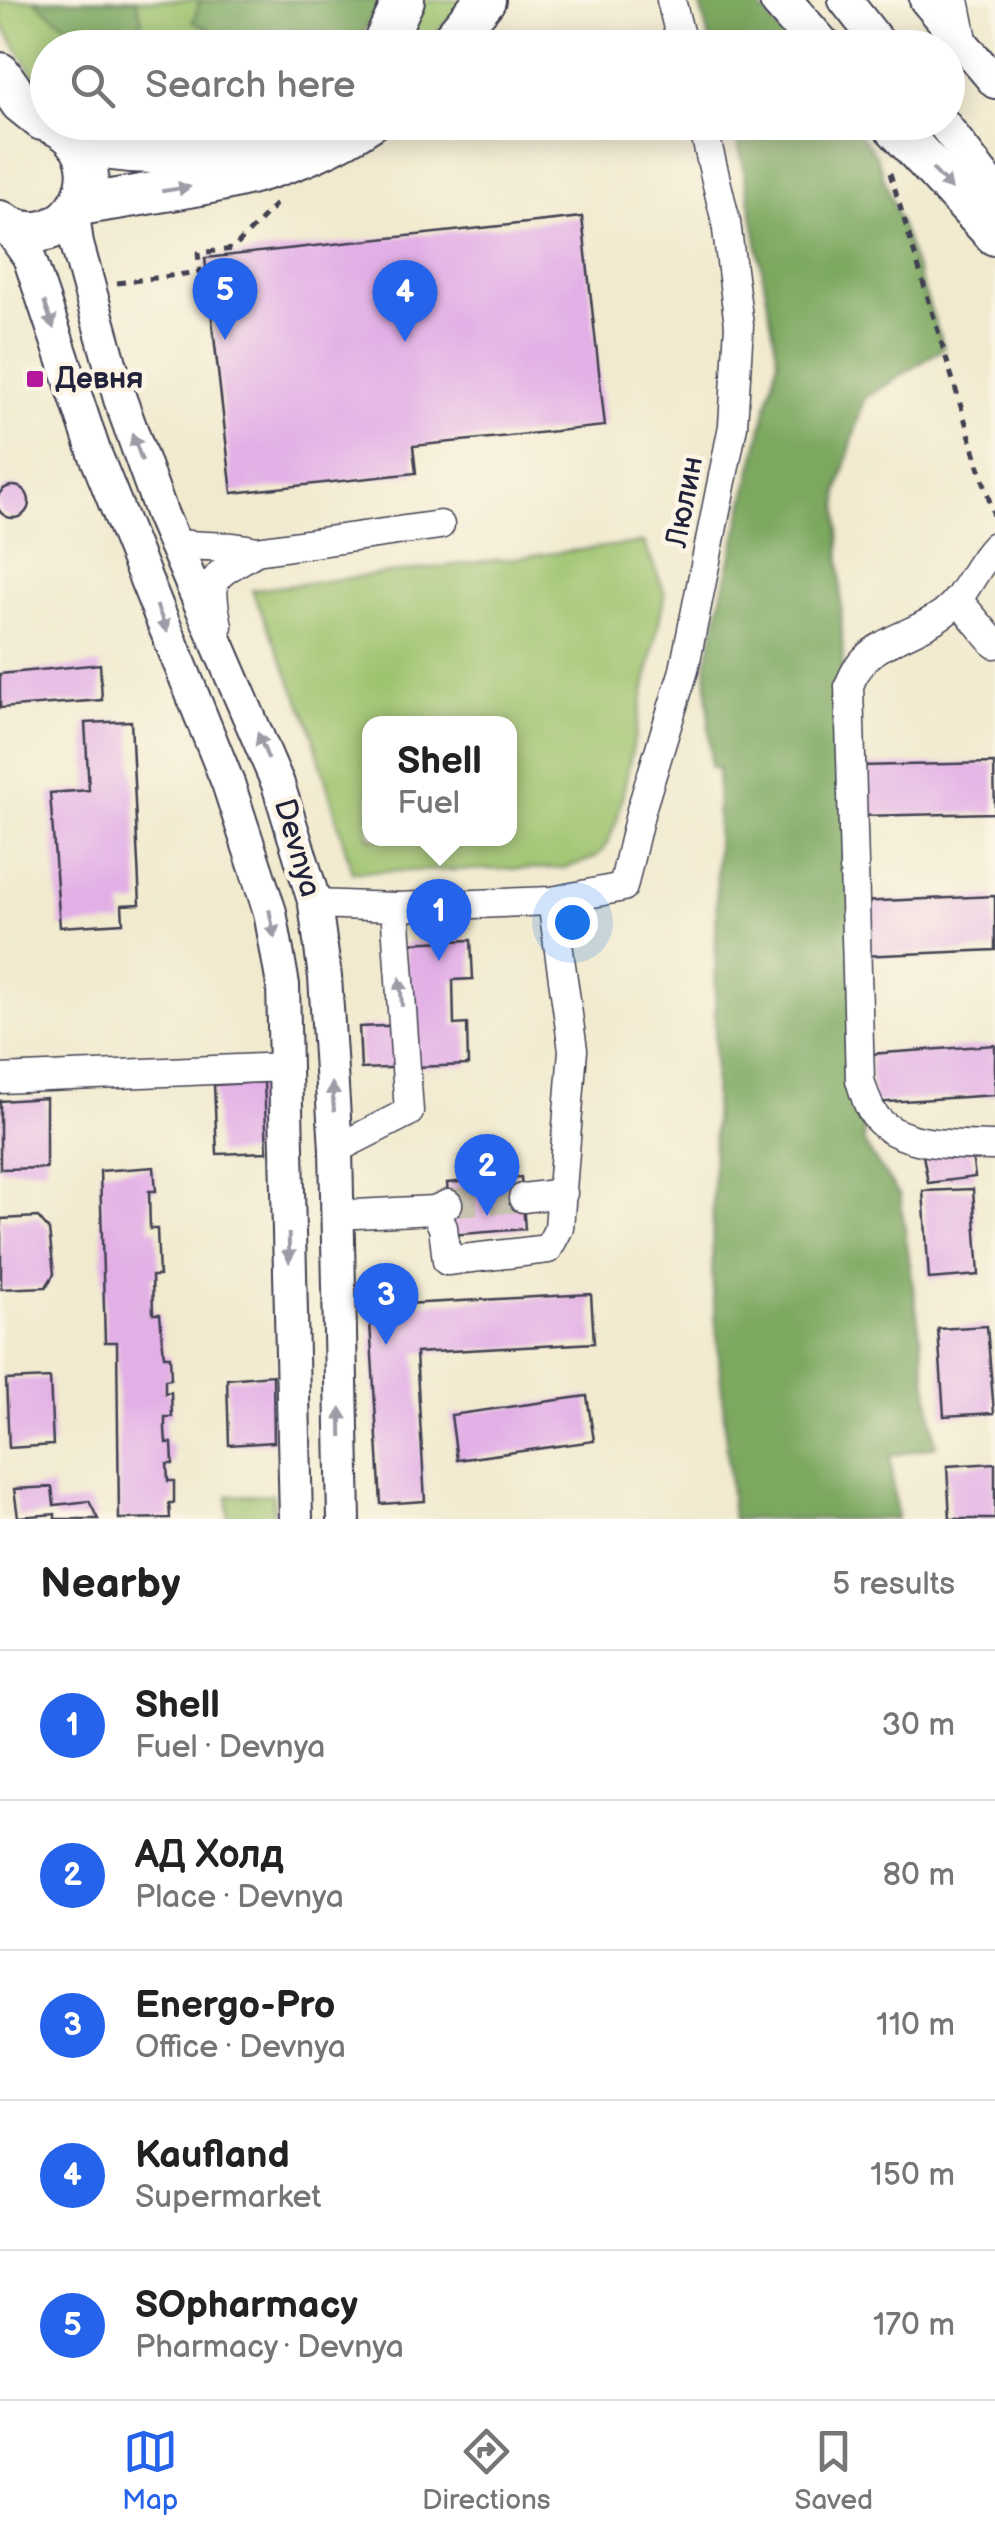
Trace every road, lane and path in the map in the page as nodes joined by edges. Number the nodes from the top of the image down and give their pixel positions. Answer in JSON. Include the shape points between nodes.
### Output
{"nodes":[{"id":1,"x":404,"y":0,"type":"edge"},
{"id":2,"x":485,"y":0,"type":"edge"},
{"id":3,"x":671,"y":0,"type":"edge"},
{"id":4,"x":780,"y":0,"type":"edge"},
{"id":5,"x":845,"y":0,"type":"edge"},
{"id":6,"x":926,"y":0,"type":"edge"},
{"id":7,"x":955,"y":0,"type":"edge"},
{"id":8,"x":390,"y":30,"type":"edge"},
{"id":9,"x":460,"y":30,"type":"edge"},
{"id":10,"x":679,"y":30,"type":"edge"},
{"id":11,"x":806,"y":30,"type":"edge"},
{"id":12,"x":869,"y":30,"type":"edge"},
{"id":13,"x":952,"y":30,"type":"edge"},
{"id":14,"x":961,"y":30,"type":"edge"},
{"id":15,"x":965,"y":45,"type":"edge"},
{"id":16,"x":0,"y":73,"type":"edge"},
{"id":17,"x":995,"y":82,"type":"edge"},
{"id":18,"x":30,"y":109,"type":"edge"},
{"id":19,"x":30,"y":119,"type":"edge"},
{"id":20,"x":0,"y":128,"type":"edge"},
{"id":21,"x":68,"y":140,"type":"edge"},
{"id":22,"x":87,"y":140,"type":"edge"},
{"id":23,"x":241,"y":140,"type":"edge"},
{"id":24,"x":340,"y":140,"type":"edge"},
{"id":25,"x":706,"y":140,"type":"edge"},
{"id":26,"x":956,"y":140,"type":"edge"},
{"id":27,"x":888,"y":141,"type":"edge"},
{"id":28,"x":995,"y":191,"type":"edge"},
{"id":29,"x":283,"y":196,"type":"dead end"},
{"id":30,"x":77,"y":209,"type":"junction"},
{"id":31,"x":995,"y":234,"type":"edge"},
{"id":32,"x":7,"y":235,"type":"edge"},
{"id":33,"x":89,"y":286,"type":"junction"},
{"id":34,"x":995,"y":519,"type":"edge"},
{"id":35,"x":440,"y":525,"type":"dead end"},
{"id":36,"x":175,"y":543,"type":"junction"},
{"id":37,"x":995,"y":546,"type":"edge"},
{"id":38,"x":256,"y":550,"type":"junction"},
{"id":39,"x":958,"y":600,"type":"junction"},
{"id":40,"x":995,"y":644,"type":"edge"},
{"id":41,"x":224,"y":657,"type":"junction"},
{"id":42,"x":552,"y":901,"type":"junction"},
{"id":43,"x":314,"y":904,"type":"junction"},
{"id":44,"x":395,"y":907,"type":"junction"},
{"id":45,"x":286,"y":1067,"type":"junction"},
{"id":46,"x":0,"y":1079,"type":"edge"},
{"id":47,"x":995,"y":1146,"type":"edge"},
{"id":48,"x":336,"y":1149,"type":"junction"},
{"id":49,"x":563,"y":1194,"type":"junction"},
{"id":50,"x":523,"y":1198,"type":"tunnel mouth"},
{"id":51,"x":337,"y":1215,"type":"junction"},
{"id":52,"x":296,"y":1519,"type":"edge"},
{"id":53,"x":344,"y":1519,"type":"edge"}],
"edges":[{"from":1,"to":8,"type":"highway"},
{"from":2,"to":9,"type":"highway"},
{"from":3,"to":10,"type":"street"},
{"from":4,"to":11,"type":"highway"},
{"from":5,"to":12,"type":"main road"},
{"from":6,"to":13,"type":"main road"},
{"from":7,"to":14,"type":"street"},
{"from":15,"to":17,"type":"main road"},
{"from":16,"to":18,"type":"highway"},
{"from":19,"to":20,"type":"highway"},
{"from":21,"to":30,"type":"highway","via":[[86,158],[87,190]]},
{"from":22,"to":23,"type":"highway","via":[[115,152]]},
{"from":30,"to":24,"type":"highway","one_way":true,"via":[[244,178]]},
{"from":25,"to":42,"type":"street","name":"Люлин","via":[[726,222],[738,325],[733,426],[684,670],[624,887]]},
{"from":26,"to":28,"type":"main road"},
{"from":27,"to":31,"type":"highway","one_way":true},
{"from":27,"to":34,"type":"path"},
{"from":29,"to":33,"type":"path","via":[[233,249],[198,253],[200,272]]},
{"from":30,"to":32,"type":"highway","via":[[45,230]]},
{"from":30,"to":33,"type":"main road","name":"Devnya","via":[[77,244]]},
{"from":32,"to":45,"type":"main road","name":"Devnya","one_way":true,"via":[[29,257],[94,451],[249,844],[284,985]]},
{"from":36,"to":33,"type":"main road","name":"Devnya","one_way":true,"via":[[120,399]]},
{"from":35,"to":38,"type":"street"},
{"from":36,"to":38,"type":"street"},
{"from":36,"to":41,"type":"main road","name":"Devnya"},
{"from":37,"to":39,"type":"street"},
{"from":38,"to":41,"type":"street","via":[[216,576],[210,591]]},
{"from":39,"to":40,"type":"street"},
{"from":39,"to":47,"type":"street","via":[[871,650],[849,686],[860,1080],[872,1113],[894,1131],[923,1141]]},
{"from":43,"to":41,"type":"main road","name":"Devnya","one_way":true,"via":[[278,784]]},
{"from":42,"to":44,"type":"street"},
{"from":42,"to":49,"type":"street","via":[[573,1050]]},
{"from":43,"to":44,"type":"street"},
{"from":48,"to":43,"type":"main road","name":"Devnya","one_way":true},
{"from":48,"to":44,"type":"street","one_way":true,"via":[[409,1112]]},
{"from":45,"to":46,"type":"street"},
{"from":45,"to":52,"type":"main road","name":"Devnya","one_way":true},
{"from":48,"to":51,"type":"main road","name":"Devnya"},
{"from":49,"to":50,"type":"street"},
{"from":49,"to":51,"type":"street","via":[[548,1250],[518,1254],[447,1260],[441,1207]]},
{"from":53,"to":51,"type":"main road","name":"Devnya","one_way":true}]}
